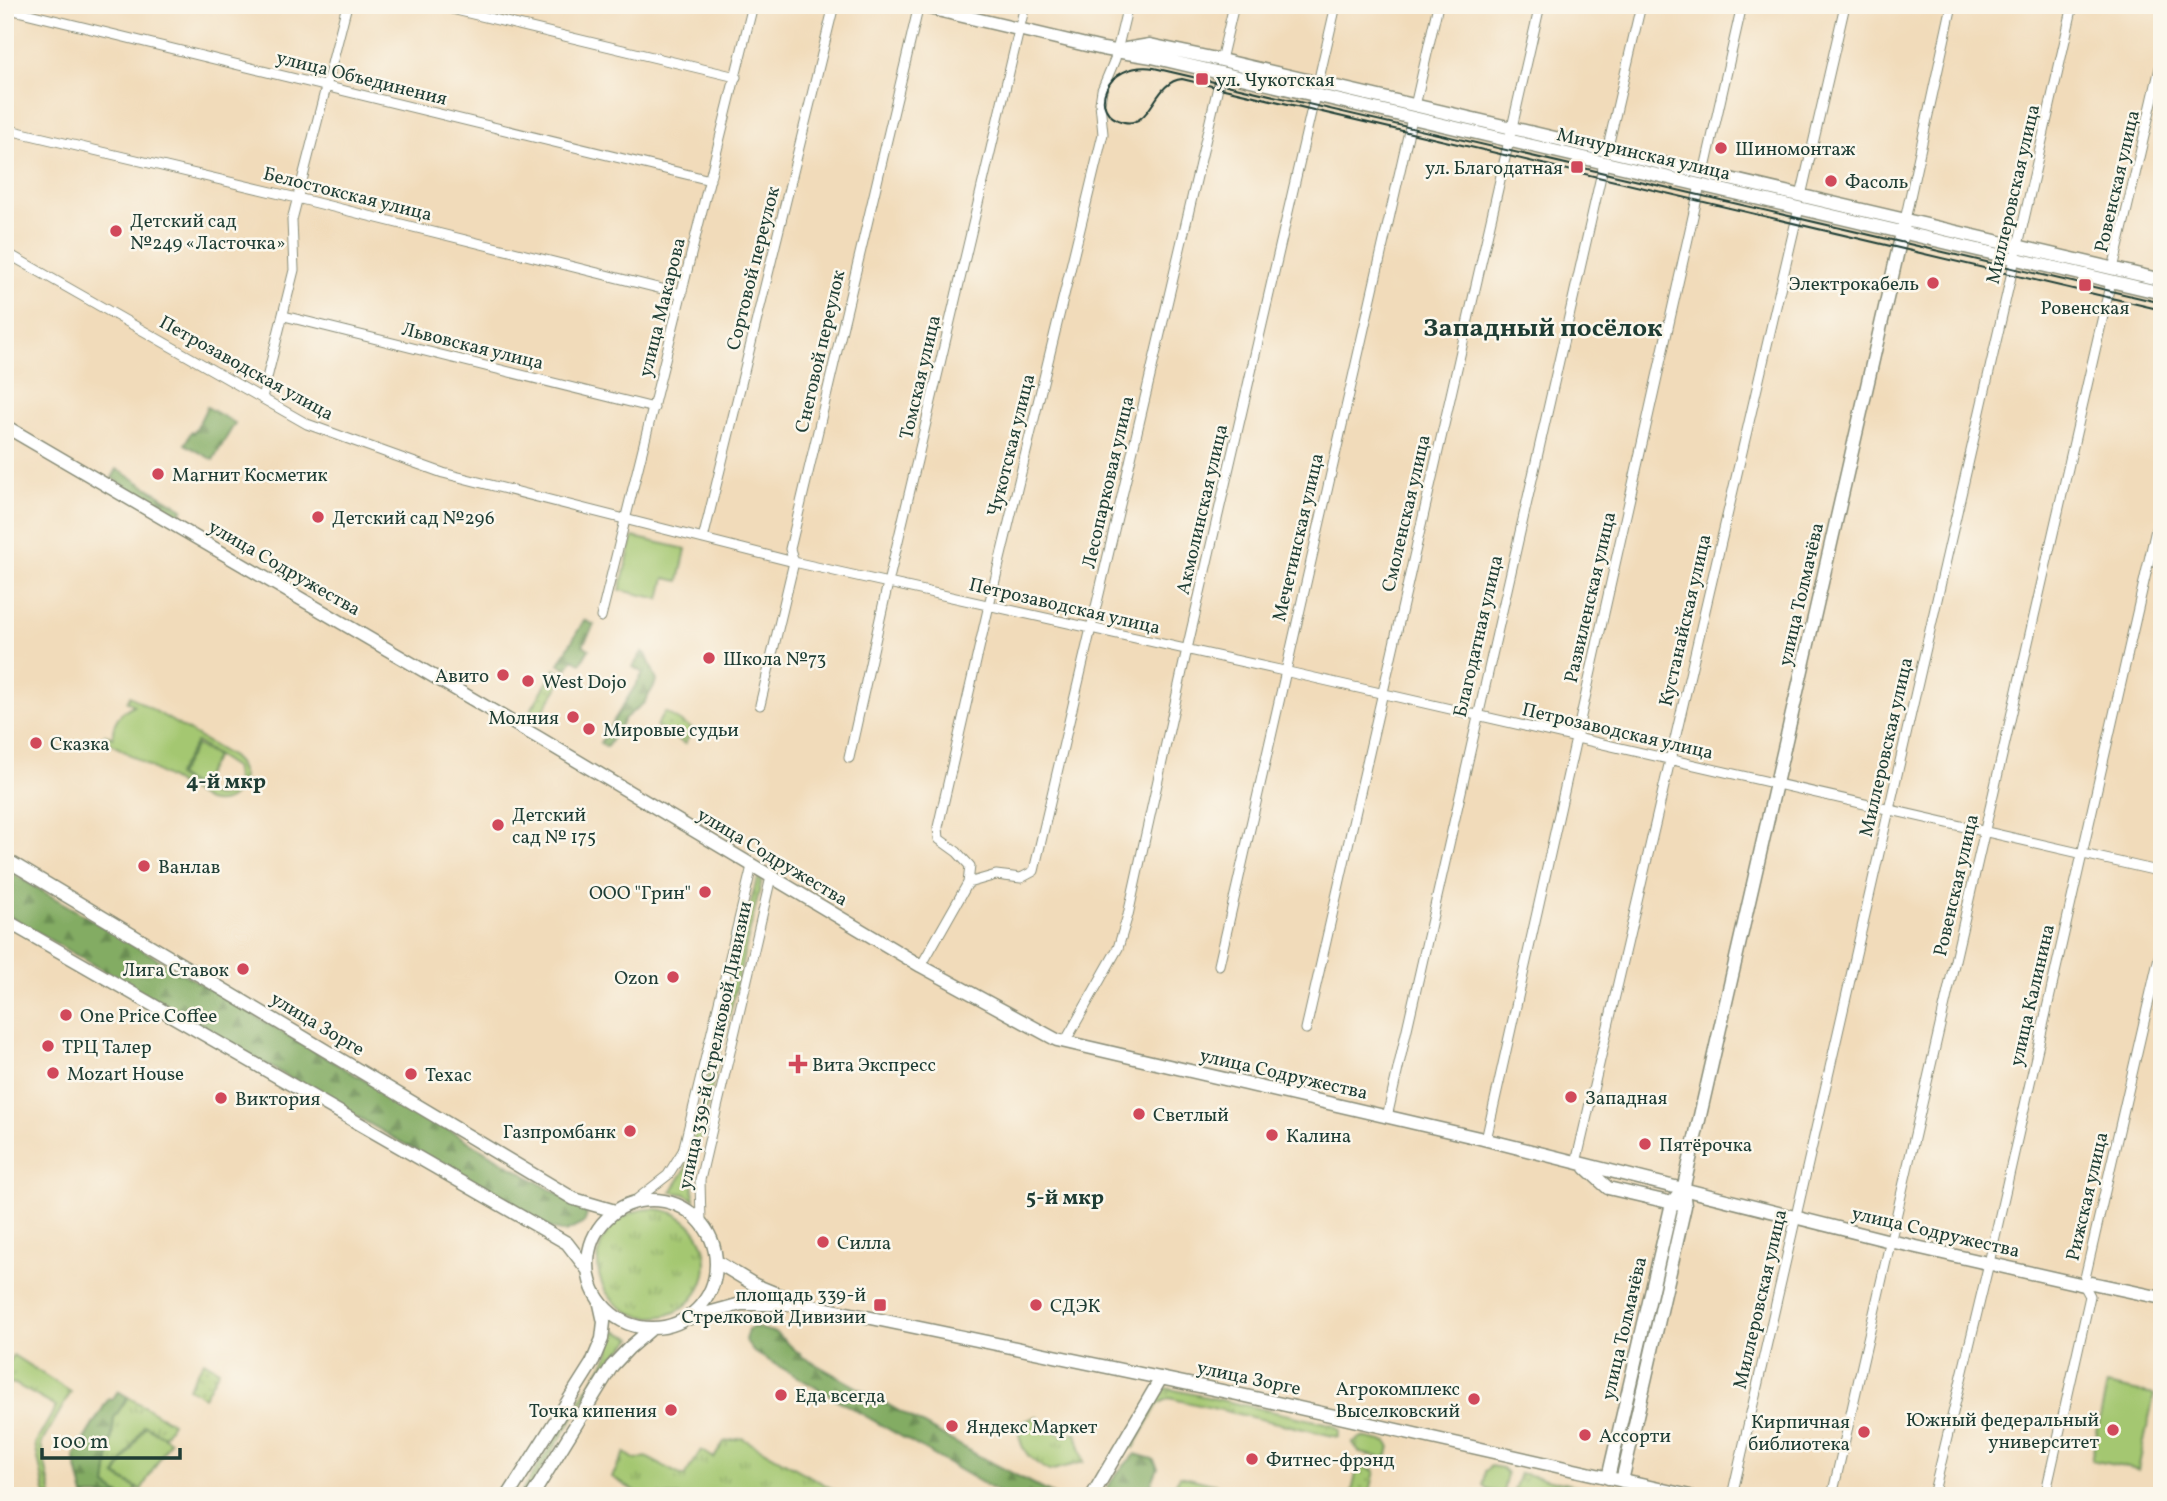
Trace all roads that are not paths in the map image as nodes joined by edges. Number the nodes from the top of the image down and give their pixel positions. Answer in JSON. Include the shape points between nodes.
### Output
{"nodes":[{"id":1,"x":347,"y":5,"type":"edge"},
{"id":2,"x":435,"y":5,"type":"edge"},
{"id":3,"x":753,"y":5,"type":"edge"},
{"id":4,"x":834,"y":5,"type":"edge"},
{"id":5,"x":918,"y":5,"type":"edge"},
{"id":6,"x":1025,"y":5,"type":"edge"},
{"id":7,"x":1128,"y":5,"type":"edge"},
{"id":8,"x":1234,"y":5,"type":"edge"},
{"id":9,"x":1336,"y":5,"type":"edge"},
{"id":10,"x":1438,"y":5,"type":"edge"},
{"id":11,"x":1539,"y":5,"type":"edge"},
{"id":12,"x":1641,"y":5,"type":"edge"},
{"id":13,"x":1742,"y":5,"type":"edge"},
{"id":14,"x":1845,"y":5,"type":"edge"},
{"id":15,"x":1952,"y":5,"type":"edge"},
{"id":16,"x":2073,"y":5,"type":"edge"},
{"id":17,"x":5,"y":8,"type":"edge"},
{"id":18,"x":1020,"y":30,"type":"junction"},
{"id":19,"x":1117,"y":51,"type":"junction"},
{"id":20,"x":2162,"y":59,"type":"edge"},
{"id":21,"x":1221,"y":67,"type":"junction"},
{"id":22,"x":736,"y":77,"type":"junction"},
{"id":23,"x":326,"y":86,"type":"junction"},
{"id":24,"x":1317,"y":89,"type":"junction"},
{"id":25,"x":1413,"y":112,"type":"junction"},
{"id":26,"x":5,"y":129,"type":"edge"},
{"id":27,"x":1510,"y":135,"type":"junction"},
{"id":28,"x":1606,"y":157,"type":"junction"},
{"id":29,"x":1702,"y":179,"type":"junction"},
{"id":30,"x":710,"y":180,"type":"junction"},
{"id":31,"x":297,"y":198,"type":"junction"},
{"id":32,"x":1800,"y":202,"type":"junction"},
{"id":33,"x":1904,"y":226,"type":"junction"},
{"id":34,"x":5,"y":252,"type":"edge"},
{"id":35,"x":2016,"y":252,"type":"junction"},
{"id":36,"x":2112,"y":275,"type":"junction"},
{"id":37,"x":2162,"y":280,"type":"edge"},
{"id":38,"x":2162,"y":293,"type":"edge"},
{"id":39,"x":682,"y":294,"type":"junction"},
{"id":40,"x":284,"y":316,"type":"junction"},
{"id":41,"x":262,"y":398,"type":"junction"},
{"id":42,"x":654,"y":408,"type":"junction"},
{"id":43,"x":5,"y":426,"type":"edge"},
{"id":44,"x":2162,"y":503,"type":"edge"},
{"id":45,"x":625,"y":519,"type":"junction"},
{"id":46,"x":704,"y":539,"type":"junction"},
{"id":47,"x":794,"y":562,"type":"junction"},
{"id":48,"x":888,"y":583,"type":"junction"},
{"id":49,"x":989,"y":606,"type":"junction"},
{"id":50,"x":601,"y":617,"type":"dead end"},
{"id":51,"x":1090,"y":629,"type":"junction"},
{"id":52,"x":1187,"y":649,"type":"junction"},
{"id":53,"x":1284,"y":671,"type":"junction"},
{"id":54,"x":1381,"y":694,"type":"junction"},
{"id":55,"x":760,"y":705,"type":"dead end"},
{"id":56,"x":1478,"y":716,"type":"junction"},
{"id":57,"x":1575,"y":738,"type":"junction"},
{"id":58,"x":849,"y":758,"type":"dead end"},
{"id":59,"x":1670,"y":760,"type":"junction"},
{"id":60,"x":1776,"y":785,"type":"junction"},
{"id":61,"x":1889,"y":811,"type":"junction"},
{"id":62,"x":1986,"y":831,"type":"junction"},
{"id":63,"x":2081,"y":853,"type":"junction"},
{"id":64,"x":5,"y":859,"type":"edge"},
{"id":65,"x":752,"y":866,"type":"junction"},
{"id":66,"x":2162,"y":872,"type":"edge"},
{"id":67,"x":771,"y":877,"type":"junction"},
{"id":68,"x":968,"y":883,"type":"junction"},
{"id":69,"x":5,"y":920,"type":"edge"},
{"id":70,"x":2162,"y":944,"type":"edge"},
{"id":71,"x":1219,"y":965,"type":"dead end"},
{"id":72,"x":921,"y":966,"type":"junction"},
{"id":73,"x":1306,"y":1029,"type":"dead end"},
{"id":74,"x":1065,"y":1042,"type":"junction"},
{"id":75,"x":1387,"y":1117,"type":"junction"},
{"id":76,"x":1486,"y":1140,"type":"junction"},
{"id":77,"x":1580,"y":1164,"type":"junction"},
{"id":78,"x":1683,"y":1190,"type":"junction"},
{"id":79,"x":1703,"y":1195,"type":"junction"},
{"id":80,"x":632,"y":1203,"type":"junction"},
{"id":81,"x":1679,"y":1205,"type":"junction"},
{"id":82,"x":615,"y":1211,"type":"junction"},
{"id":83,"x":1796,"y":1217,"type":"junction"},
{"id":84,"x":701,"y":1222,"type":"junction"},
{"id":85,"x":1890,"y":1241,"type":"junction"},
{"id":86,"x":717,"y":1262,"type":"junction"},
{"id":87,"x":1989,"y":1263,"type":"junction"},
{"id":88,"x":587,"y":1269,"type":"junction"},
{"id":89,"x":2084,"y":1285,"type":"junction"},
{"id":90,"x":2162,"y":1298,"type":"edge"},
{"id":91,"x":600,"y":1303,"type":"junction"},
{"id":92,"x":799,"y":1303,"type":"junction"},
{"id":93,"x":686,"y":1319,"type":"junction"},
{"id":94,"x":651,"y":1329,"type":"junction"},
{"id":95,"x":1161,"y":1378,"type":"junction"},
{"id":96,"x":1608,"y":1478,"type":"junction"},
{"id":97,"x":1622,"y":1481,"type":"junction"},
{"id":98,"x":508,"y":1496,"type":"edge"},
{"id":99,"x":532,"y":1496,"type":"edge"},
{"id":100,"x":1092,"y":1496,"type":"edge"},
{"id":101,"x":1690,"y":1496,"type":"edge"},
{"id":102,"x":1732,"y":1496,"type":"edge"},
{"id":103,"x":1832,"y":1496,"type":"edge"},
{"id":104,"x":1933,"y":1496,"type":"edge"},
{"id":105,"x":2045,"y":1496,"type":"edge"}],
"edges":[{"from":1,"to":23,"type":"street"},
{"from":2,"to":22,"type":"street"},
{"from":3,"to":22,"type":"street","name":"улица Макарова"},
{"from":4,"to":46,"type":"street","name":"Сортовой переулок"},
{"from":5,"to":18,"type":"main road","name":"Мичуринская улица"},
{"from":5,"to":47,"type":"street","name":"Снеговой переулок","via":[[790,548]]},
{"from":6,"to":18,"type":"street","name":"Томская улица"},
{"from":7,"to":19,"type":"street","name":"Чукотская улица"},
{"from":8,"to":21,"type":"street","name":"Лесопарковая улица"},
{"from":9,"to":24,"type":"street","name":"Акмолинская улица"},
{"from":10,"to":25,"type":"street","name":"Мечетинская улица"},
{"from":11,"to":27,"type":"street","name":"Смоленская улица"},
{"from":12,"to":28,"type":"street","name":"Благодатная улица"},
{"from":13,"to":29,"type":"street","name":"Развиленская улица"},
{"from":14,"to":32,"type":"street","name":"Кустанайская улица"},
{"from":15,"to":33,"type":"street","name":"улица Толмачёва"},
{"from":16,"to":35,"type":"street","name":"Миллеровская улица"},
{"from":17,"to":23,"type":"street","name":"улица Объединения"},
{"from":18,"to":19,"type":"main road","name":"Мичуринская улица"},
{"from":18,"to":48,"type":"street","name":"Томская улица"},
{"from":19,"to":21,"type":"main road","name":"Мичуринская улица","via":[[1150,45]]},
{"from":19,"to":49,"type":"street","name":"Чукотская улица","via":[[1102,90],[1103,134]]},
{"from":20,"to":36,"type":"street","name":"Ровенская улица"},
{"from":21,"to":24,"type":"main road","name":"Мичуринская улица"},
{"from":21,"to":51,"type":"street","name":"Лесопарковая улица"},
{"from":22,"to":30,"type":"street","name":"улица Макарова"},
{"from":23,"to":30,"type":"street","name":"улица Объединения"},
{"from":23,"to":31,"type":"street"},
{"from":24,"to":25,"type":"main road","name":"Мичуринская улица"},
{"from":24,"to":52,"type":"street","name":"Акмолинская улица"},
{"from":25,"to":27,"type":"main road","name":"Мичуринская улица"},
{"from":25,"to":53,"type":"street","name":"Мечетинская улица"},
{"from":26,"to":31,"type":"street","name":"Белостокская улица"},
{"from":27,"to":28,"type":"main road","name":"Мичуринская улица"},
{"from":27,"to":54,"type":"street","name":"Смоленская улица"},
{"from":28,"to":29,"type":"main road","name":"Мичуринская улица"},
{"from":28,"to":56,"type":"street","name":"Благодатная улица"},
{"from":29,"to":32,"type":"main road","name":"Мичуринская улица"},
{"from":29,"to":57,"type":"street","name":"Развиленская улица"},
{"from":30,"to":39,"type":"street","name":"улица Макарова"},
{"from":31,"to":39,"type":"street","name":"Белостокская улица"},
{"from":31,"to":40,"type":"street","via":[[292,220],[294,270]]},
{"from":32,"to":33,"type":"main road","name":"Мичуринская улица"},
{"from":32,"to":59,"type":"street","name":"Кустанайская улица"},
{"from":33,"to":35,"type":"main road","name":"Мичуринская улица"},
{"from":33,"to":60,"type":"main road","name":"улица Толмачёва"},
{"from":34,"to":41,"type":"street","name":"Петрозаводская улица"},
{"from":35,"to":36,"type":"main road","name":"Мичуринская улица"},
{"from":35,"to":61,"type":"street","name":"Миллеровская улица"},
{"from":36,"to":37,"type":"main road","name":"Мичуринская улица"},
{"from":36,"to":38,"type":"main road","name":"Мичуринская улица"},
{"from":36,"to":62,"type":"street","name":"Ровенская улица"},
{"from":39,"to":42,"type":"street","name":"улица Макарова"},
{"from":40,"to":41,"type":"street"},
{"from":40,"to":42,"type":"street","name":"Львовская улица"},
{"from":41,"to":45,"type":"street","name":"Петрозаводская улица","via":[[318,429],[443,473]]},
{"from":42,"to":45,"type":"street","name":"улица Макарова"},
{"from":43,"to":65,"type":"main road","name":"улица Содружества"},
{"from":44,"to":63,"type":"street","name":"улица Калинина"},
{"from":45,"to":46,"type":"street","name":"Петрозаводская улица"},
{"from":45,"to":50,"type":"street","name":"улица Макарова"},
{"from":46,"to":47,"type":"street","name":"Петрозаводская улица"},
{"from":47,"to":48,"type":"street","name":"Петрозаводская улица"},
{"from":47,"to":55,"type":"street","name":"Снеговой переулок"},
{"from":48,"to":49,"type":"street","name":"Петрозаводская улица"},
{"from":48,"to":58,"type":"street","name":"Томская улица"},
{"from":49,"to":51,"type":"street","name":"Петрозаводская улица"},
{"from":49,"to":68,"type":"street","name":"Чукотская улица","via":[[938,827],[939,839],[970,866]]},
{"from":51,"to":52,"type":"street","name":"Петрозаводская улица"},
{"from":51,"to":68,"type":"street","name":"Лесопарковая улица","via":[[1034,871],[1021,878],[996,875]]},
{"from":52,"to":53,"type":"street","name":"Петрозаводская улица"},
{"from":52,"to":74,"type":"street","name":"Акмолинская улица","via":[[1118,948]]},
{"from":53,"to":54,"type":"street","name":"Петрозаводская улица"},
{"from":53,"to":71,"type":"street","name":"Мечетинская улица"},
{"from":54,"to":56,"type":"street","name":"Петрозаводская улица"},
{"from":54,"to":73,"type":"street","name":"Смоленская улица"},
{"from":56,"to":57,"type":"street","name":"Петрозаводская улица"},
{"from":56,"to":75,"type":"street","name":"Благодатная улица"},
{"from":57,"to":59,"type":"street","name":"Петрозаводская улица"},
{"from":57,"to":76,"type":"street","name":"Развиленская улица"},
{"from":59,"to":60,"type":"street","name":"Петрозаводская улица"},
{"from":59,"to":77,"type":"street","name":"Кустанайская улица"},
{"from":60,"to":61,"type":"street","name":"Петрозаводская улица"},
{"from":60,"to":78,"type":"main road","name":"улица Толмачёва"},
{"from":61,"to":62,"type":"street","name":"Петрозаводская улица"},
{"from":61,"to":83,"type":"street","name":"Миллеровская улица"},
{"from":62,"to":63,"type":"street","name":"Петрозаводская улица"},
{"from":62,"to":85,"type":"street","name":"Ровенская улица"},
{"from":63,"to":66,"type":"street","name":"Петрозаводская улица"},
{"from":63,"to":87,"type":"street","name":"улица Калинина"},
{"from":64,"to":82,"type":"main road","name":"улица Зорге","via":[[575,1199]]},
{"from":65,"to":67,"type":"main road","name":"улица Содружества"},
{"from":65,"to":80,"type":"street","name":"улица 339-й Стрелковой Дивизии","via":[[683,1151],[668,1175]]},
{"from":67,"to":72,"type":"main road","name":"улица Содружества"},
{"from":67,"to":84,"type":"street","name":"улица 339-й Стрелковой Дивизии","via":[[700,1180]]},
{"from":68,"to":72,"type":"street"},
{"from":69,"to":88,"type":"main road","via":[[567,1243]]},
{"from":70,"to":89,"type":"street","name":"Рижская улица"},
{"from":72,"to":74,"type":"main road","name":"улица Содружества"},
{"from":74,"to":75,"type":"main road","name":"улица Содружества"},
{"from":75,"to":76,"type":"main road","name":"улица Содружества"},
{"from":76,"to":77,"type":"main road","name":"улица Содружества"},
{"from":77,"to":78,"type":"main road","name":"улица Содружества"},
{"from":77,"to":81,"type":"main road","name":"улица Содружества","via":[[1608,1188]]},
{"from":78,"to":79,"type":"main road","name":"улица Содружества"},
{"from":78,"to":81,"type":"main road","name":"улица Толмачёва"},
{"from":79,"to":81,"type":"main road"},
{"from":79,"to":83,"type":"main road","name":"улица Содружества"},
{"from":80,"to":82,"type":"main road"},
{"from":80,"to":84,"type":"main road","via":[[670,1202]]},
{"from":81,"to":96,"type":"main road","name":"улица Толмачёва"},
{"from":81,"to":97,"type":"main road","name":"улица Толмачёва"},
{"from":82,"to":88,"type":"main road","via":[[594,1237]]},
{"from":83,"to":85,"type":"main road","name":"улица Содружества"},
{"from":83,"to":102,"type":"street","name":"Миллеровская улица"},
{"from":84,"to":86,"type":"main road"},
{"from":85,"to":87,"type":"main road","name":"улица Содружества"},
{"from":85,"to":103,"type":"street","name":"Ровенская улица"},
{"from":86,"to":92,"type":"main road","name":"улица Зорге","via":[[755,1285]]},
{"from":86,"to":93,"type":"main road","via":[[703,1304]]},
{"from":87,"to":89,"type":"main road","name":"улица Содружества"},
{"from":87,"to":104,"type":"street","name":"улица Калинина"},
{"from":88,"to":91,"type":"main road"},
{"from":89,"to":90,"type":"main road","name":"улица Содружества"},
{"from":89,"to":105,"type":"street","name":"Рижская улица","via":[[2090,1296]]},
{"from":91,"to":94,"type":"main road","via":[[614,1317]]},
{"from":91,"to":98,"type":"main road","via":[[602,1339],[592,1363]]},
{"from":92,"to":93,"type":"main road","name":"улица Зорге","via":[[741,1304]]},
{"from":92,"to":95,"type":"main road","name":"улица Зорге"},
{"from":93,"to":94,"type":"main road"},
{"from":94,"to":99,"type":"main road","via":[[612,1366]]},
{"from":95,"to":96,"type":"main road","name":"улица Зорге"},
{"from":95,"to":100,"type":"main road"},
{"from":96,"to":97,"type":"main road","name":"улица Зорге"},
{"from":97,"to":101,"type":"main road","name":"улица Зорге"}]}
